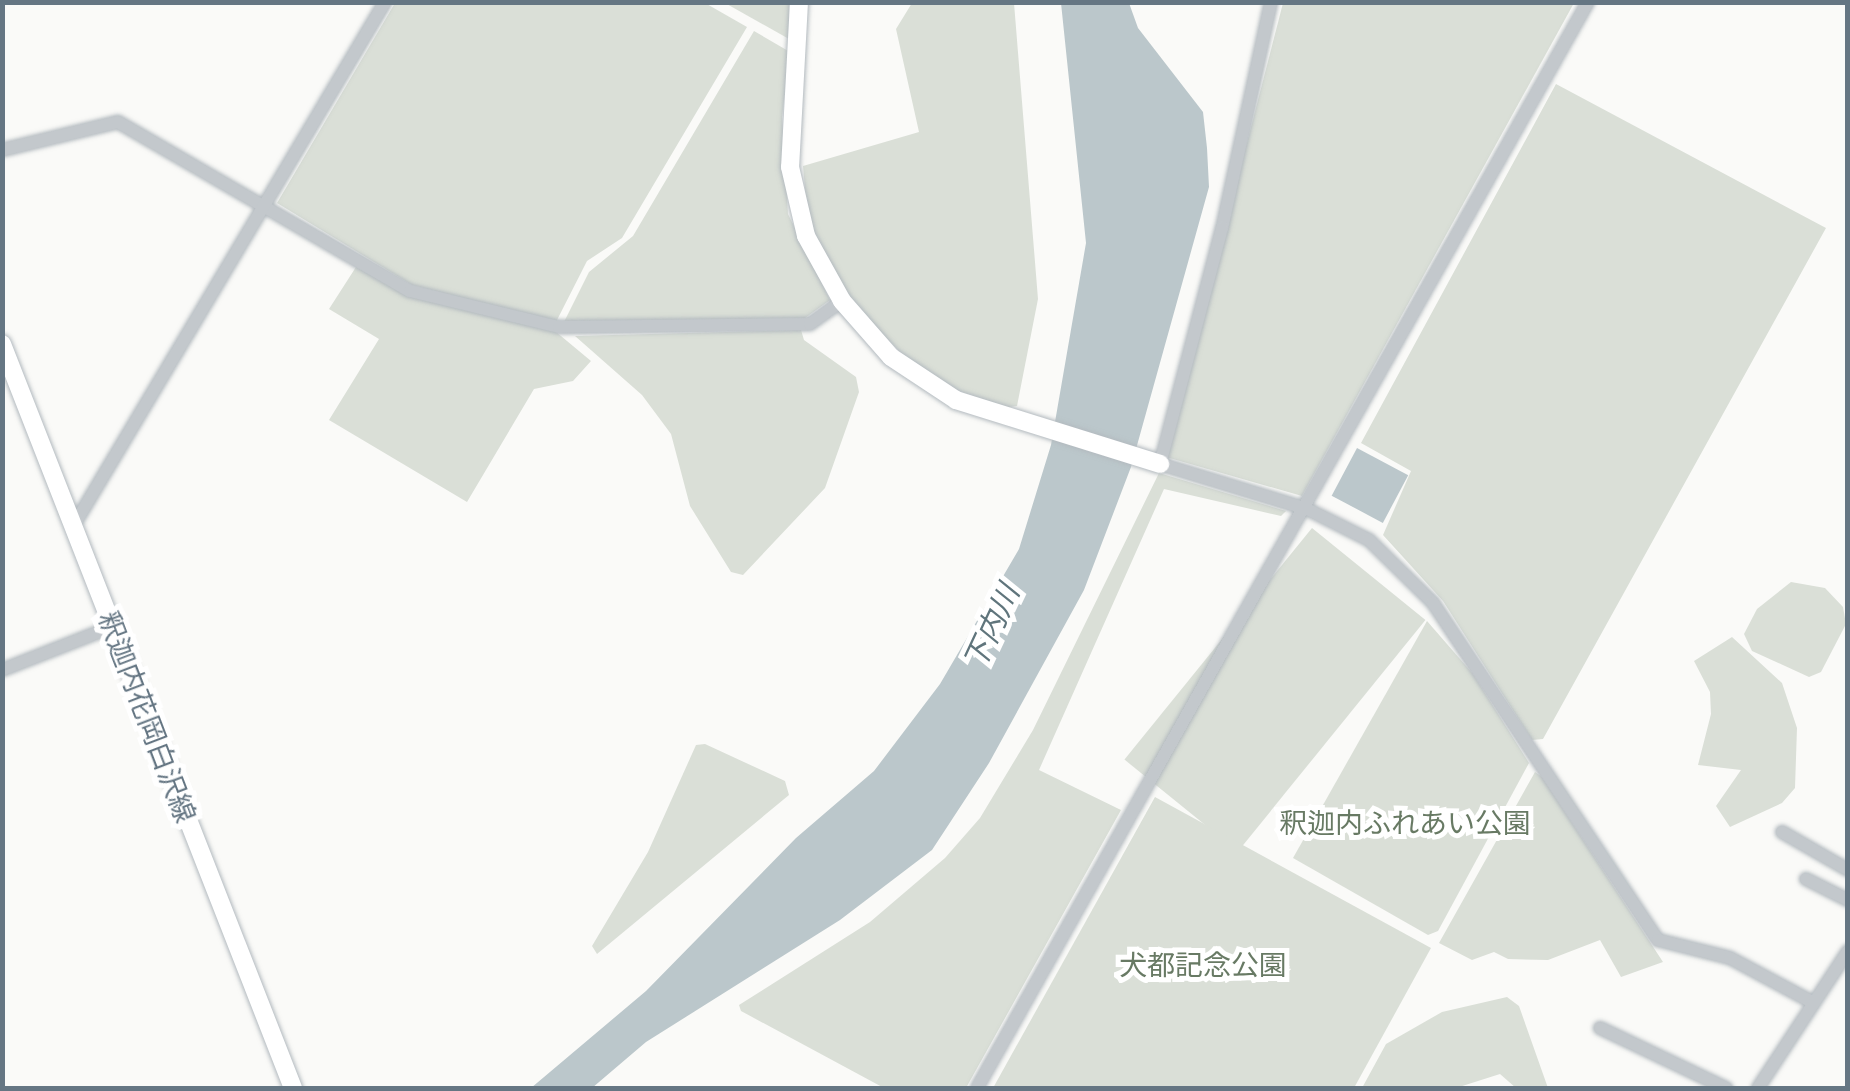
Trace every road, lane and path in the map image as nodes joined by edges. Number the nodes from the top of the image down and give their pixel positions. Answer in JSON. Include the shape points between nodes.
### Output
{"nodes":[{"id":1,"x":384,"y":2,"type":"edge"},
{"id":2,"x":799,"y":2,"type":"edge"},
{"id":3,"x":1271,"y":2,"type":"edge"},
{"id":4,"x":1588,"y":2,"type":"edge"},
{"id":5,"x":2,"y":150,"type":"edge"},
{"id":6,"x":265,"y":205,"type":"junction"},
{"id":7,"x":842,"y":301,"type":"junction"},
{"id":8,"x":2,"y":344,"type":"edge"},
{"id":9,"x":1160,"y":464,"type":"junction"},
{"id":10,"x":1307,"y":509,"type":"junction"},
{"id":11,"x":74,"y":526,"type":"junction"},
{"id":12,"x":112,"y":626,"type":"junction"},
{"id":13,"x":2,"y":670,"type":"edge"},
{"id":14,"x":1782,"y":832,"type":"dead end"},
{"id":15,"x":1848,"y":870,"type":"edge"},
{"id":16,"x":1806,"y":879,"type":"dead end"},
{"id":17,"x":1848,"y":900,"type":"edge"},
{"id":18,"x":1848,"y":951,"type":"edge"},
{"id":19,"x":1814,"y":1003,"type":"junction"},
{"id":20,"x":1600,"y":1028,"type":"dead end"},
{"id":21,"x":293,"y":1088,"type":"edge"},
{"id":22,"x":977,"y":1088,"type":"edge"},
{"id":23,"x":1726,"y":1088,"type":"edge"},
{"id":24,"x":1758,"y":1088,"type":"edge"}],
"edges":[{"from":1,"to":6,"type":"street"},
{"from":2,"to":7,"type":"main road","via":[[790,167],[806,236]]},
{"from":3,"to":9,"type":"street","via":[[1222,228]]},
{"from":4,"to":10,"type":"street"},
{"from":5,"to":6,"type":"street","via":[[118,122]]},
{"from":6,"to":7,"type":"street","via":[[410,291],[558,327],[810,324]]},
{"from":6,"to":11,"type":"street"},
{"from":7,"to":9,"type":"main road","via":[[891,357],[956,400]]},
{"from":8,"to":11,"type":"main road","name":"釈迦内花岡白沢線"},
{"from":9,"to":10,"type":"street"},
{"from":10,"to":19,"type":"street","via":[[1369,540],[1432,603],[1658,940],[1730,958]]},
{"from":10,"to":22,"type":"street"},
{"from":11,"to":12,"type":"main road","name":"釈迦内花岡白沢線"},
{"from":12,"to":13,"type":"street"},
{"from":12,"to":21,"type":"main road","name":"釈迦内花岡白沢線"},
{"from":14,"to":15,"type":"street"},
{"from":16,"to":17,"type":"street"},
{"from":18,"to":19,"type":"street"},
{"from":19,"to":24,"type":"street"},
{"from":20,"to":23,"type":"street"}]}
